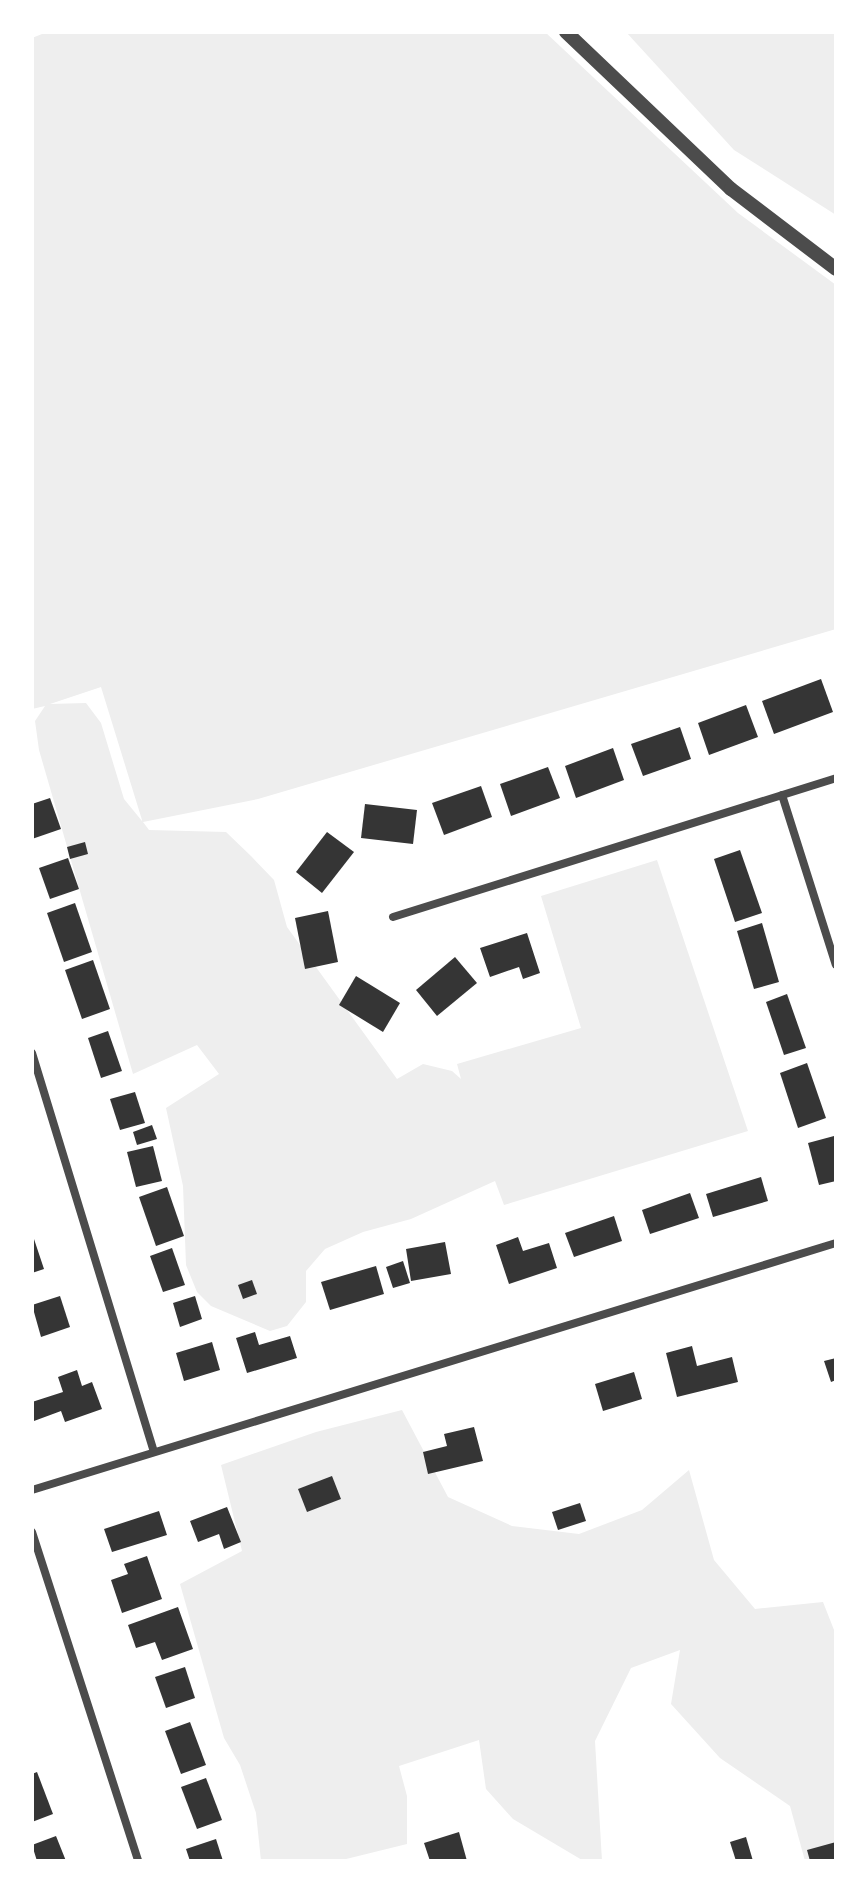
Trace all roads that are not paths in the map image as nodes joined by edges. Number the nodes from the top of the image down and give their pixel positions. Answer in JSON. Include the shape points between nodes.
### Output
{"nodes":[{"id":1,"x":566,"y":32,"type":"edge"},
{"id":2,"x":836,"y":269,"type":"edge"},
{"id":3,"x":836,"y":778,"type":"edge"},
{"id":4,"x":782,"y":795,"type":"junction"},
{"id":5,"x":393,"y":917,"type":"dead end"},
{"id":6,"x":836,"y":965,"type":"edge"},
{"id":7,"x":32,"y":1053,"type":"edge"},
{"id":8,"x":836,"y":1243,"type":"edge"},
{"id":9,"x":154,"y":1452,"type":"junction"},
{"id":10,"x":32,"y":1490,"type":"edge"},
{"id":11,"x":32,"y":1532,"type":"edge"},
{"id":12,"x":138,"y":1861,"type":"edge"}],
"edges":[{"from":1,"to":2,"type":"street","via":[[731,189]]},
{"from":3,"to":4,"type":"street"},
{"from":4,"to":5,"type":"street"},
{"from":4,"to":6,"type":"street"},
{"from":7,"to":9,"type":"street"},
{"from":8,"to":9,"type":"street"},
{"from":9,"to":10,"type":"street"},
{"from":11,"to":12,"type":"street"}]}
